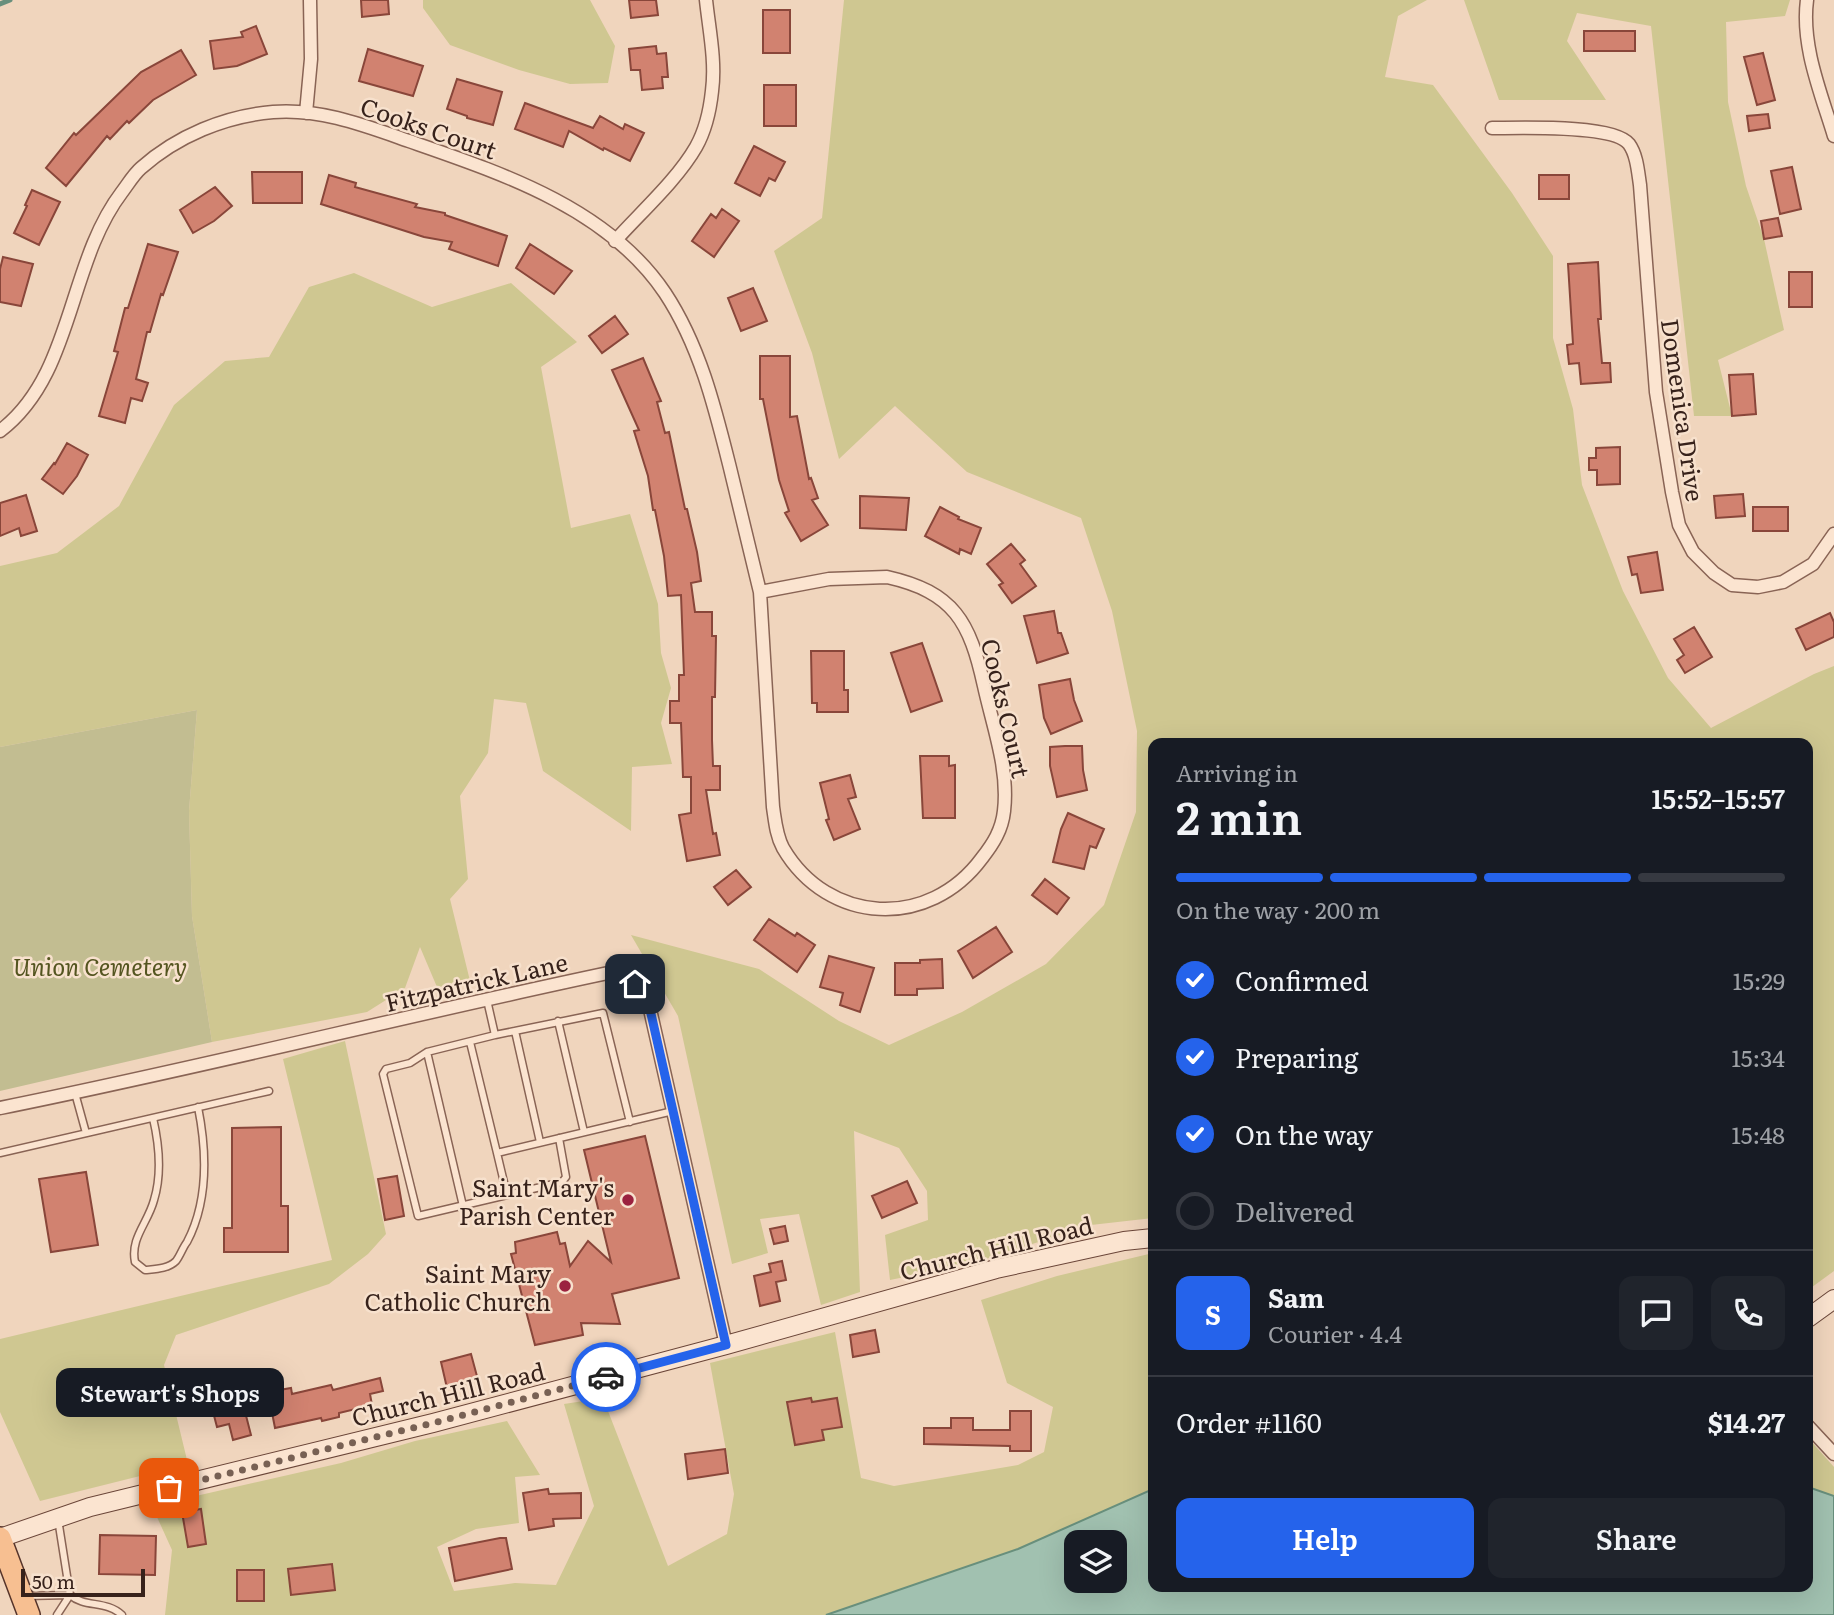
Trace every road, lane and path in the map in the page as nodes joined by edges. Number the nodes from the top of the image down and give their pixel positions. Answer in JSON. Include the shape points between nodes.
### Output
{"nodes":[{"id":1,"x":310,"y":0,"type":"edge"},
{"id":2,"x":706,"y":0,"type":"edge"},
{"id":3,"x":1807,"y":0,"type":"edge"},
{"id":4,"x":306,"y":113,"type":"junction"},
{"id":5,"x":1492,"y":128,"type":"dead end"},
{"id":6,"x":1834,"y":136,"type":"edge"},
{"id":7,"x":615,"y":240,"type":"junction"},
{"id":8,"x":0,"y":431,"type":"edge"},
{"id":9,"x":1834,"y":534,"type":"edge"},
{"id":10,"x":760,"y":592,"type":"junction"},
{"id":11,"x":487,"y":998,"type":"junction"},
{"id":12,"x":558,"y":1021,"type":"junction"},
{"id":13,"x":515,"y":1031,"type":"junction"},
{"id":14,"x":495,"y":1035,"type":"junction"},
{"id":15,"x":470,"y":1042,"type":"junction"},
{"id":16,"x":426,"y":1052,"type":"junction"},
{"id":17,"x":269,"y":1091,"type":"dead end"},
{"id":18,"x":75,"y":1093,"type":"junction"},
{"id":19,"x":198,"y":1107,"type":"junction"},
{"id":20,"x":0,"y":1108,"type":"edge"},
{"id":21,"x":673,"y":1111,"type":"junction"},
{"id":22,"x":153,"y":1118,"type":"junction"},
{"id":23,"x":630,"y":1122,"type":"junction"},
{"id":24,"x":584,"y":1132,"type":"junction"},
{"id":25,"x":86,"y":1133,"type":"junction"},
{"id":26,"x":559,"y":1138,"type":"junction"},
{"id":27,"x":540,"y":1142,"type":"junction"},
{"id":28,"x":0,"y":1153,"type":"edge"},
{"id":29,"x":497,"y":1153,"type":"junction"},
{"id":30,"x":507,"y":1195,"type":"junction"},
{"id":31,"x":463,"y":1206,"type":"junction"},
{"id":32,"x":1148,"y":1239,"type":"edge"},
{"id":33,"x":1834,"y":1299,"type":"edge"},
{"id":34,"x":1813,"y":1314,"type":"edge"},
{"id":35,"x":726,"y":1345,"type":"junction"},
{"id":36,"x":1813,"y":1431,"type":"edge"},
{"id":37,"x":1834,"y":1454,"type":"edge"},
{"id":38,"x":58,"y":1518,"type":"junction"},
{"id":39,"x":0,"y":1538,"type":"edge"},
{"id":40,"x":70,"y":1595,"type":"junction"},
{"id":41,"x":25,"y":1606,"type":"edge"},
{"id":42,"x":57,"y":1615,"type":"edge"},
{"id":43,"x":121,"y":1615,"type":"edge"}],
"edges":[{"from":1,"to":4,"type":"street"},
{"from":2,"to":7,"type":"street","via":[[713,89],[705,126],[696,148]]},
{"from":3,"to":6,"type":"street","via":[[1809,54]]},
{"from":4,"to":7,"type":"street","name":"Cooks Court","via":[[360,124],[491,169],[537,190]]},
{"from":4,"to":8,"type":"street","name":"Cooks Court","via":[[273,112],[226,121],[180,139],[139,169],[109,208],[86,258],[58,351],[34,395]]},
{"from":5,"to":9,"type":"street","name":"Domenica Drive","via":[[1611,134],[1627,141],[1634,153],[1656,391],[1679,525],[1693,552],[1732,585],[1758,587],[1783,582],[1813,564]]},
{"from":7,"to":10,"type":"street","name":"Cooks Court","via":[[664,292],[691,336],[718,417]]},
{"from":10,"to":10,"type":"street","name":"Cooks Court","via":[[772,807],[783,847],[803,874],[842,901],[883,911],[930,901],[979,862],[996,839],[1004,814],[1006,781],[967,628],[929,590],[887,577],[829,579]]},
{"from":11,"to":14,"type":"lane"},
{"from":11,"to":18,"type":"street","name":"Fitzpatrick Lane"},
{"from":11,"to":21,"type":"street","name":"Fitzpatrick Lane","via":[[608,973],[635,984],[649,1005]]},
{"from":12,"to":13,"type":"lane"},
{"from":12,"to":23,"type":"lane","via":[[603,1013]]},
{"from":12,"to":24,"type":"lane"},
{"from":13,"to":14,"type":"lane"},
{"from":13,"to":27,"type":"lane"},
{"from":14,"to":15,"type":"lane"},
{"from":15,"to":16,"type":"lane"},
{"from":15,"to":29,"type":"lane"},
{"from":16,"to":31,"type":"lane"},
{"from":16,"to":31,"type":"lane","via":[[383,1074],[418,1216]]},
{"from":17,"to":19,"type":"lane"},
{"from":18,"to":20,"type":"street","name":"Fitzpatrick Lane"},
{"from":18,"to":25,"type":"lane"},
{"from":19,"to":22,"type":"lane"},
{"from":19,"to":22,"type":"lane","via":[[206,1167],[193,1230],[176,1262],[145,1270],[135,1262],[132,1249],[154,1201],[159,1144]]},
{"from":21,"to":23,"type":"lane"},
{"from":21,"to":35,"type":"street","name":"Fitzpatrick Lane"},
{"from":22,"to":25,"type":"lane"},
{"from":23,"to":24,"type":"lane"},
{"from":24,"to":26,"type":"lane"},
{"from":25,"to":28,"type":"lane"},
{"from":26,"to":27,"type":"lane"},
{"from":26,"to":30,"type":"lane","via":[[564,1180]]},
{"from":27,"to":29,"type":"lane"},
{"from":29,"to":30,"type":"lane"},
{"from":30,"to":31,"type":"lane"},
{"from":32,"to":35,"type":"street","name":"Church Hill Road","via":[[996,1269]]},
{"from":33,"to":34,"type":"street"},
{"from":35,"to":38,"type":"street","name":"Church Hill Road"},
{"from":36,"to":37,"type":"street"},
{"from":38,"to":39,"type":"street","name":"Church Hill Road"},
{"from":38,"to":40,"type":"lane"},
{"from":39,"to":41,"type":"main road"},
{"from":40,"to":41,"type":"lane"},
{"from":40,"to":42,"type":"lane"},
{"from":40,"to":43,"type":"lane","via":[[113,1608]]}]}
